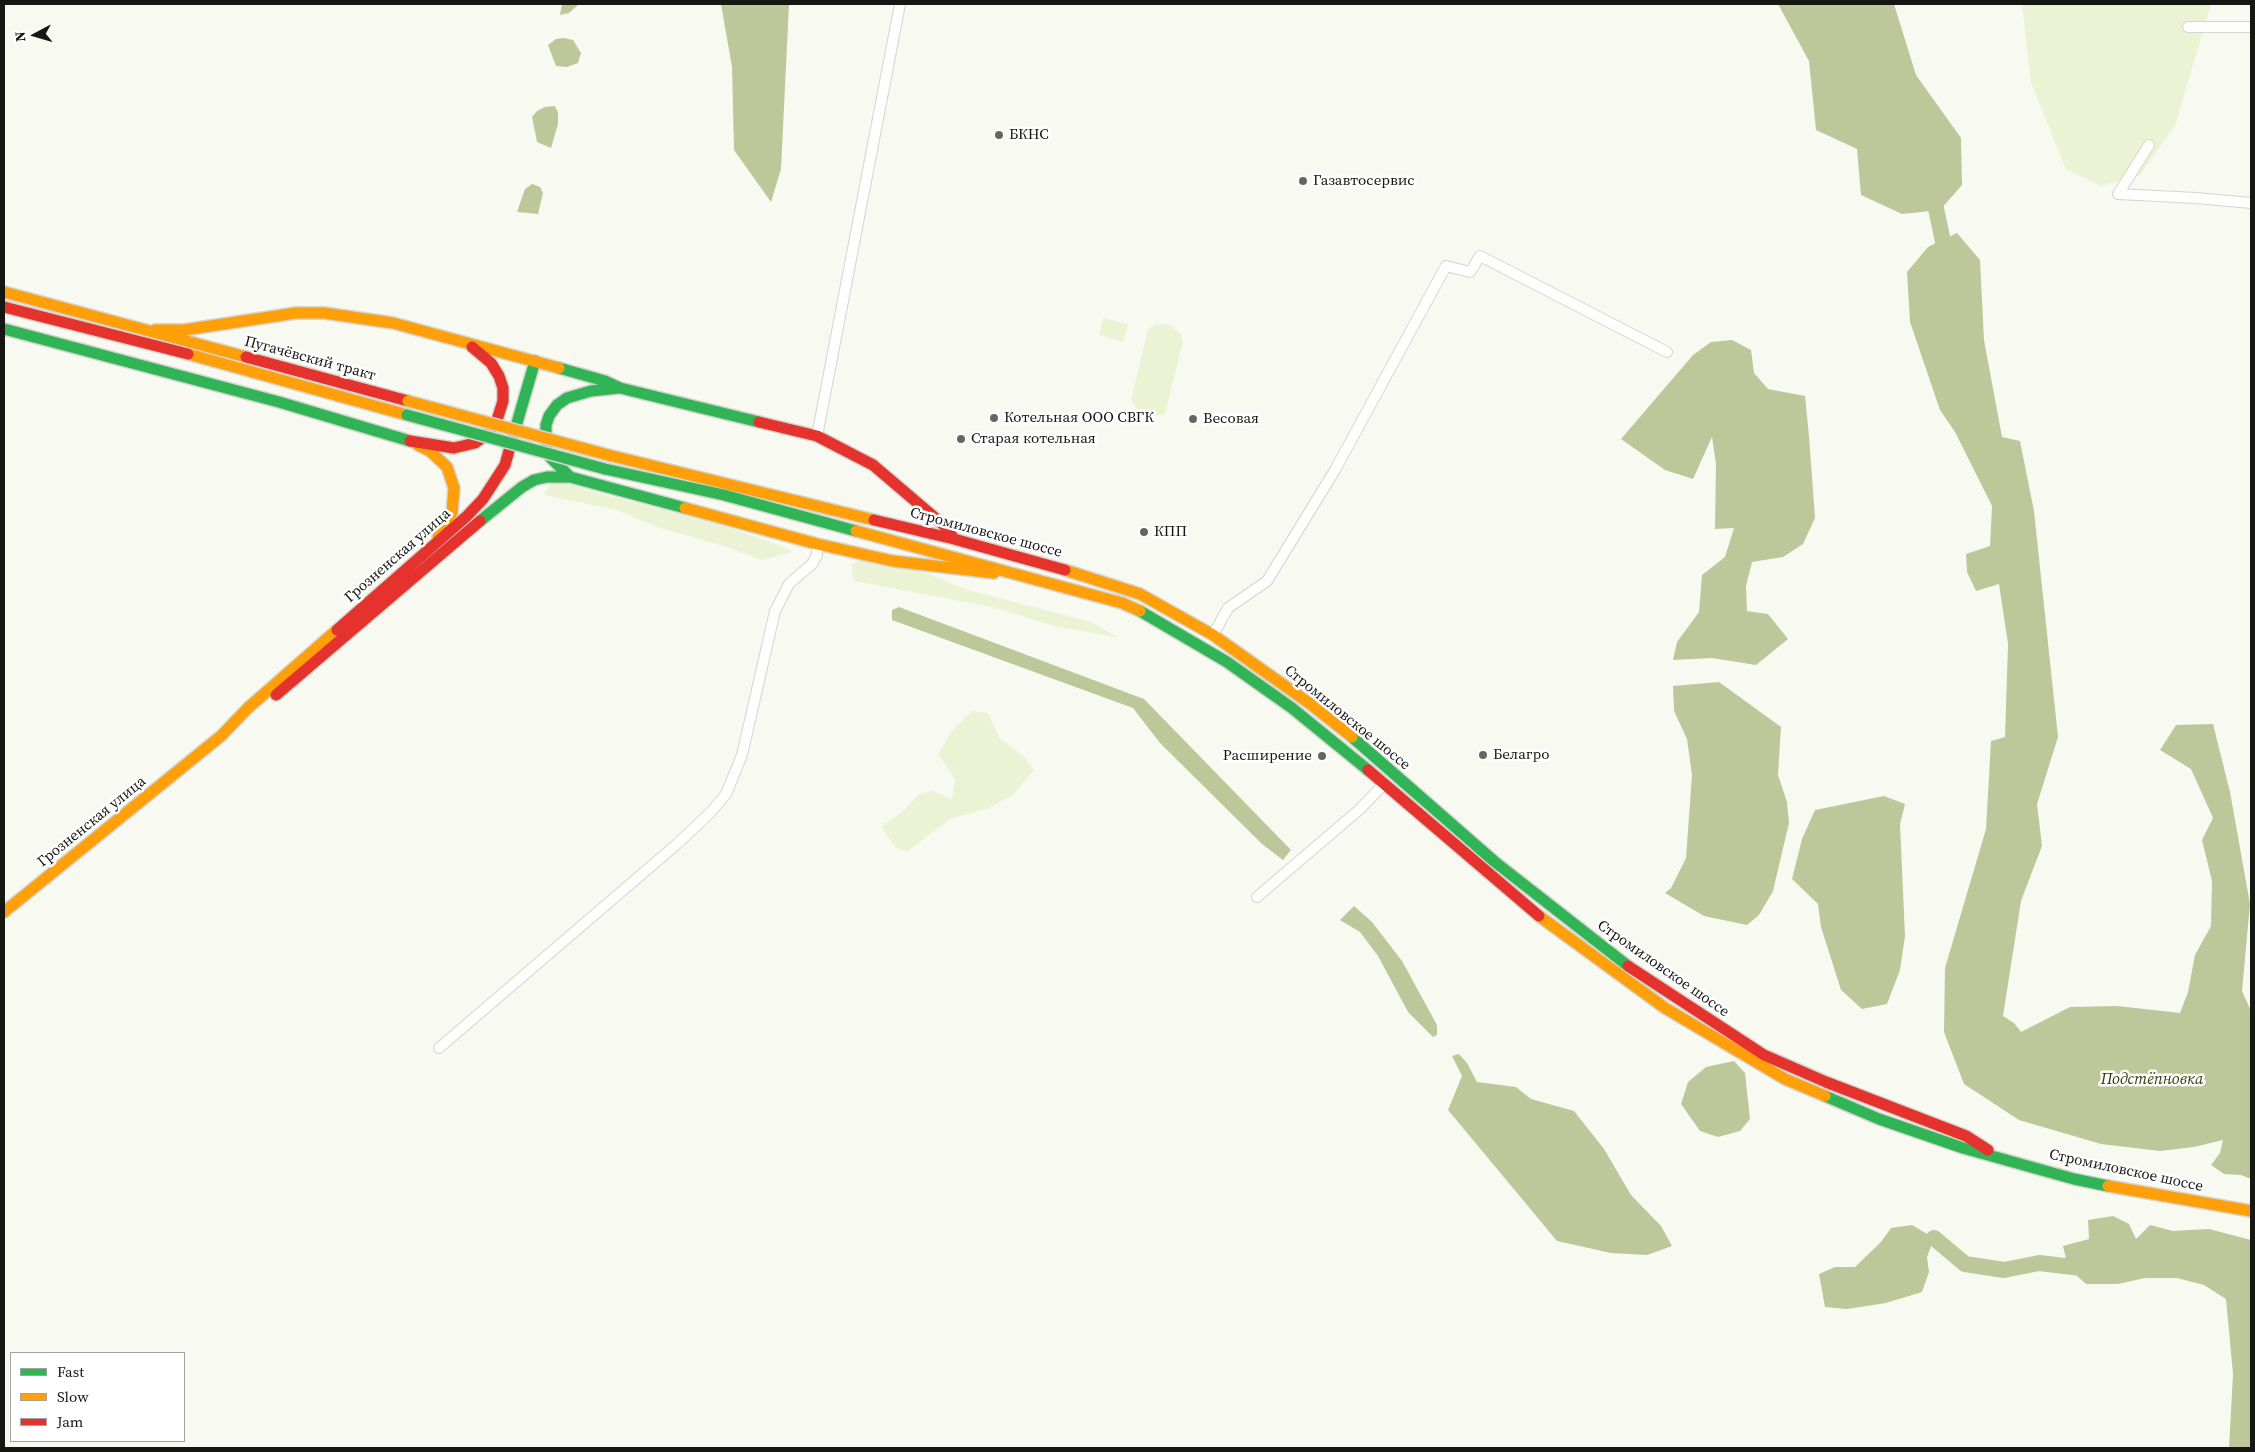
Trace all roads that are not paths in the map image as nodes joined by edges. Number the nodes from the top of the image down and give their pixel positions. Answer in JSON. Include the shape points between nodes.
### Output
{"nodes":[{"id":1,"x":900,"y":4,"type":"edge"},
{"id":2,"x":2188,"y":27,"type":"dead end"},
{"id":3,"x":2251,"y":27,"type":"edge"},
{"id":4,"x":2149,"y":145,"type":"dead end"},
{"id":5,"x":2251,"y":203,"type":"edge"},
{"id":6,"x":4,"y":292,"type":"edge"},
{"id":7,"x":4,"y":307,"type":"edge"},
{"id":8,"x":4,"y":329,"type":"edge"},
{"id":9,"x":146,"y":330,"type":"junction"},
{"id":10,"x":470,"y":344,"type":"junction"},
{"id":11,"x":1667,"y":352,"type":"dead end"},
{"id":12,"x":535,"y":361,"type":"junction"},
{"id":13,"x":620,"y":388,"type":"junction"},
{"id":14,"x":817,"y":436,"type":"junction"},
{"id":15,"x":411,"y":441,"type":"junction"},
{"id":16,"x":608,"y":455,"type":"joint"},
{"id":17,"x":605,"y":469,"type":"joint"},
{"id":18,"x":570,"y":477,"type":"junction"},
{"id":19,"x":480,"y":521,"type":"junction"},
{"id":20,"x":954,"y":539,"type":"junction"},
{"id":21,"x":818,"y":544,"type":"junction"},
{"id":22,"x":431,"y":546,"type":"junction"},
{"id":23,"x":1032,"y":578,"type":"junction"},
{"id":24,"x":1213,"y":635,"type":"junction"},
{"id":25,"x":221,"y":736,"type":"junction"},
{"id":26,"x":1384,"y":784,"type":"junction"},
{"id":27,"x":1257,"y":896,"type":"dead end"},
{"id":28,"x":4,"y":912,"type":"edge"},
{"id":29,"x":439,"y":1048,"type":"dead end"},
{"id":30,"x":1995,"y":1155,"type":"junction"},
{"id":31,"x":2251,"y":1211,"type":"edge"}],
"edges":[{"from":1,"to":14,"type":"street"},
{"from":2,"to":3,"type":"street"},
{"from":4,"to":5,"type":"street","via":[[2118,194]]},
{"from":6,"to":9,"type":"main road","name":"Пугачёвский тракт"},
{"from":7,"to":17,"type":"main road","name":"Пугачёвский тракт","bridge":true,"via":[[171,349]]},
{"from":8,"to":15,"type":"main road","via":[[279,402]]},
{"from":9,"to":10,"type":"main road","via":[[184,330],[296,313],[324,313],[393,323]]},
{"from":9,"to":16,"type":"main road","name":"Пугачёвский тракт","bridge":true},
{"from":10,"to":12,"type":"main road"},
{"from":10,"to":15,"type":"main road","via":[[491,363],[503,388],[503,401],[496,423],[486,435],[464,447]]},
{"from":11,"to":24,"type":"street","via":[[1480,256],[1470,272],[1446,266],[1335,470],[1267,581],[1228,608]]},
{"from":12,"to":13,"type":"main road"},
{"from":12,"to":19,"type":"main road","via":[[532,397],[519,453],[503,488]]},
{"from":12,"to":22,"type":"main road","name":"Грозненская улица","via":[[505,465],[483,499]]},
{"from":13,"to":14,"type":"main road"},
{"from":13,"to":18,"type":"main road","via":[[578,393],[557,405],[549,416],[546,448],[555,463]]},
{"from":14,"to":20,"type":"main road","via":[[873,465],[947,528]]},
{"from":15,"to":22,"type":"main road","via":[[439,458],[447,467],[454,488],[452,513]]},
{"from":16,"to":20,"type":"main road","name":"Стромиловское шоссе"},
{"from":17,"to":23,"type":"main road","name":"Стромиловское шоссе","via":[[724,495]]},
{"from":18,"to":19,"type":"main road","name":"Грозненская улица","via":[[534,480]]},
{"from":18,"to":21,"type":"main road"},
{"from":19,"to":25,"type":"main road","name":"Грозненская улица","via":[[261,708]]},
{"from":20,"to":24,"type":"main road","name":"Стромиловское шоссе","via":[[1140,594]]},
{"from":21,"to":23,"type":"main road","via":[[893,560]]},
{"from":21,"to":29,"type":"street","via":[[818,555],[789,584],[776,611],[742,755],[726,794],[677,844]]},
{"from":22,"to":25,"type":"main road","name":"Грозненская улица","via":[[248,708]]},
{"from":23,"to":26,"type":"main road","name":"Стромиловское шоссе","via":[[1122,603],[1147,614],[1227,662],[1292,708]]},
{"from":24,"to":30,"type":"main road","name":"Стромиловское шоссе","via":[[1310,703],[1495,862],[1619,960],[1700,1016],[1764,1055],[1966,1136]]},
{"from":25,"to":28,"type":"main road","name":"Грозненская улица"},
{"from":26,"to":27,"type":"street","via":[[1360,809]]},
{"from":26,"to":30,"type":"main road","name":"Стромиловское шоссе","via":[[1520,901],[1665,1008],[1725,1045],[1785,1079],[1879,1118],[1963,1148]]},
{"from":30,"to":31,"type":"main road","name":"Стромиловское шоссе","via":[[2074,1179]]}]}
